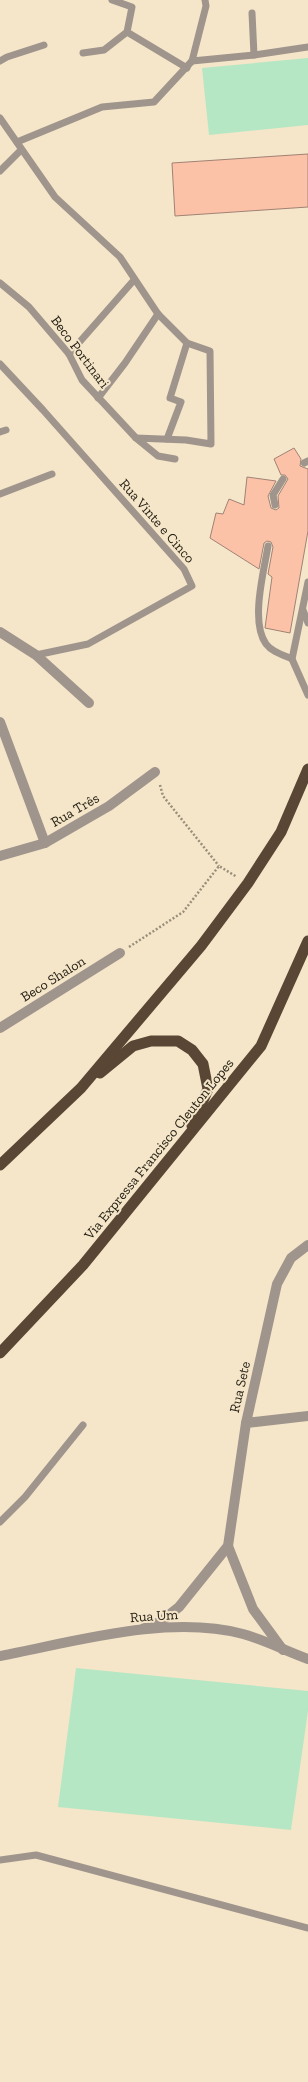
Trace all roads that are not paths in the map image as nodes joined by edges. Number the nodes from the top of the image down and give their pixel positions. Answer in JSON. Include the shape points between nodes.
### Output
{"nodes":[{"id":1,"x":112,"y":0,"type":"edge"},
{"id":2,"x":205,"y":0,"type":"edge"},
{"id":3,"x":252,"y":13,"type":"dead end"},
{"id":4,"x":127,"y":32,"type":"junction"},
{"id":5,"x":44,"y":44,"type":"dead end"},
{"id":6,"x":308,"y":47,"type":"edge"},
{"id":7,"x":83,"y":53,"type":"dead end"},
{"id":8,"x":254,"y":55,"type":"junction"},
{"id":9,"x":0,"y":61,"type":"edge"},
{"id":10,"x":192,"y":61,"type":"junction"},
{"id":11,"x":187,"y":68,"type":"junction"},
{"id":12,"x":0,"y":118,"type":"edge"},
{"id":13,"x":16,"y":142,"type":"junction"},
{"id":14,"x":21,"y":150,"type":"junction"},
{"id":15,"x":0,"y":171,"type":"edge"},
{"id":16,"x":134,"y":280,"type":"junction"},
{"id":17,"x":0,"y":283,"type":"edge"},
{"id":18,"x":158,"y":314,"type":"junction"},
{"id":19,"x":187,"y":343,"type":"junction"},
{"id":20,"x":69,"y":354,"type":"junction"},
{"id":21,"x":0,"y":364,"type":"edge"},
{"id":22,"x":98,"y":398,"type":"junction"},
{"id":23,"x":136,"y":438,"type":"junction"},
{"id":24,"x":167,"y":439,"type":"junction"},
{"id":25,"x":175,"y":459,"type":"dead end"},
{"id":26,"x":52,"y":474,"type":"dead end"},
{"id":27,"x":282,"y":479,"type":"dead end"},
{"id":28,"x":0,"y":494,"type":"edge"},
{"id":29,"x":275,"y":505,"type":"dead end"},
{"id":30,"x":268,"y":546,"type":"dead end"},
{"id":31,"x":308,"y":582,"type":"edge"},
{"id":32,"x":303,"y":610,"type":"junction"},
{"id":33,"x":308,"y":623,"type":"edge"},
{"id":34,"x":0,"y":632,"type":"edge"},
{"id":35,"x":36,"y":655,"type":"junction"},
{"id":36,"x":292,"y":659,"type":"junction"},
{"id":37,"x":308,"y":695,"type":"edge"},
{"id":38,"x":89,"y":703,"type":"dead end"},
{"id":39,"x":0,"y":722,"type":"edge"},
{"id":40,"x":308,"y":769,"type":"edge"},
{"id":41,"x":155,"y":772,"type":"road end"},
{"id":42,"x":45,"y":843,"type":"junction"},
{"id":43,"x":0,"y":856,"type":"edge"},
{"id":44,"x":308,"y":941,"type":"edge"},
{"id":45,"x":120,"y":953,"type":"road end"},
{"id":46,"x":0,"y":1028,"type":"edge"},
{"id":47,"x":81,"y":1088,"type":"junction"},
{"id":48,"x":186,"y":1139,"type":"junction"},
{"id":49,"x":0,"y":1165,"type":"edge"},
{"id":50,"x":308,"y":1245,"type":"edge"},
{"id":51,"x":0,"y":1353,"type":"edge"},
{"id":52,"x":308,"y":1416,"type":"edge"},
{"id":53,"x":246,"y":1423,"type":"junction"},
{"id":54,"x":83,"y":1425,"type":"dead end"},
{"id":55,"x":0,"y":1522,"type":"edge"},
{"id":56,"x":228,"y":1546,"type":"junction"},
{"id":57,"x":139,"y":1630,"type":"junction"},
{"id":58,"x":283,"y":1650,"type":"junction"},
{"id":59,"x":0,"y":1656,"type":"edge"},
{"id":60,"x":308,"y":1659,"type":"edge"},
{"id":61,"x":0,"y":1860,"type":"edge"},
{"id":62,"x":308,"y":1928,"type":"edge"}],
"edges":[{"from":1,"to":4,"type":"lane","via":[[132,7]]},
{"from":2,"to":10,"type":"lane","via":[[206,6]]},
{"from":3,"to":8,"type":"lane"},
{"from":4,"to":7,"type":"lane","via":[[104,50]]},
{"from":4,"to":11,"type":"lane"},
{"from":5,"to":9,"type":"lane"},
{"from":6,"to":8,"type":"lane"},
{"from":8,"to":10,"type":"lane"},
{"from":10,"to":11,"type":"lane"},
{"from":11,"to":13,"type":"lane","via":[[154,102],[102,108]]},
{"from":12,"to":13,"type":"lane"},
{"from":13,"to":14,"type":"lane"},
{"from":14,"to":15,"type":"lane"},
{"from":14,"to":16,"type":"lane","via":[[55,197],[120,257]]},
{"from":16,"to":18,"type":"lane"},
{"from":16,"to":20,"type":"lane"},
{"from":17,"to":20,"type":"lane","name":"Beco Portinari","via":[[29,307]]},
{"from":18,"to":19,"type":"lane"},
{"from":18,"to":22,"type":"lane"},
{"from":19,"to":24,"type":"lane","via":[[170,398],[181,402]]},
{"from":19,"to":24,"type":"lane","via":[[210,351],[211,444]]},
{"from":20,"to":22,"type":"lane","name":"Beco Portinari","via":[[82,380]]},
{"from":21,"to":35,"type":"lane","name":"Rua Vinte e Cinco","via":[[184,569],[192,586],[88,644]]},
{"from":22,"to":23,"type":"lane","name":"Beco Portinari"},
{"from":23,"to":24,"type":"lane"},
{"from":23,"to":25,"type":"lane","name":"Beco Portinari","via":[[158,456]]},
{"from":26,"to":28,"type":"lane"},
{"from":27,"to":29,"type":"lane","via":[[273,495]]},
{"from":30,"to":36,"type":"lane","via":[[258,600],[260,624],[265,643],[272,651]]},
{"from":31,"to":32,"type":"lane"},
{"from":32,"to":33,"type":"lane"},
{"from":32,"to":36,"type":"lane"},
{"from":34,"to":35,"type":"street"},
{"from":35,"to":38,"type":"street"},
{"from":36,"to":37,"type":"lane"},
{"from":39,"to":42,"type":"street"},
{"from":40,"to":47,"type":"highway","via":[[281,832],[248,883],[202,946]]},
{"from":41,"to":42,"type":"street","name":"Rua Três","via":[[109,806]]},
{"from":42,"to":43,"type":"street","name":"Rua Três"},
{"from":44,"to":48,"type":"highway","name":"Via Expressa Francisco Cleuton Lopes","via":[[261,1046]]},
{"from":45,"to":46,"type":"street","name":"Beco Shalon"},
{"from":47,"to":48,"type":"highway","via":[[133,1046],[151,1041],[178,1040],[192,1050],[203,1064],[208,1089]]},
{"from":47,"to":49,"type":"highway"},
{"from":48,"to":51,"type":"highway","name":"Via Expressa Francisco Cleuton Lopes","via":[[83,1265]]},
{"from":50,"to":53,"type":"street","name":"Rua Sete","via":[[291,1258],[277,1284]]},
{"from":52,"to":53,"type":"street"},
{"from":53,"to":56,"type":"street","name":"Rua Sete"},
{"from":54,"to":55,"type":"lane","via":[[25,1497]]},
{"from":56,"to":57,"type":"street","via":[[179,1607],[160,1622]]},
{"from":56,"to":58,"type":"street","name":"Rua Sete","via":[[253,1609]]},
{"from":57,"to":58,"type":"street","name":"Rua Um","via":[[203,1628],[243,1634]]},
{"from":57,"to":59,"type":"street","name":"Rua Um"},
{"from":58,"to":60,"type":"street","name":"Rua Um"},
{"from":61,"to":62,"type":"lane","via":[[36,1855]]}]}
